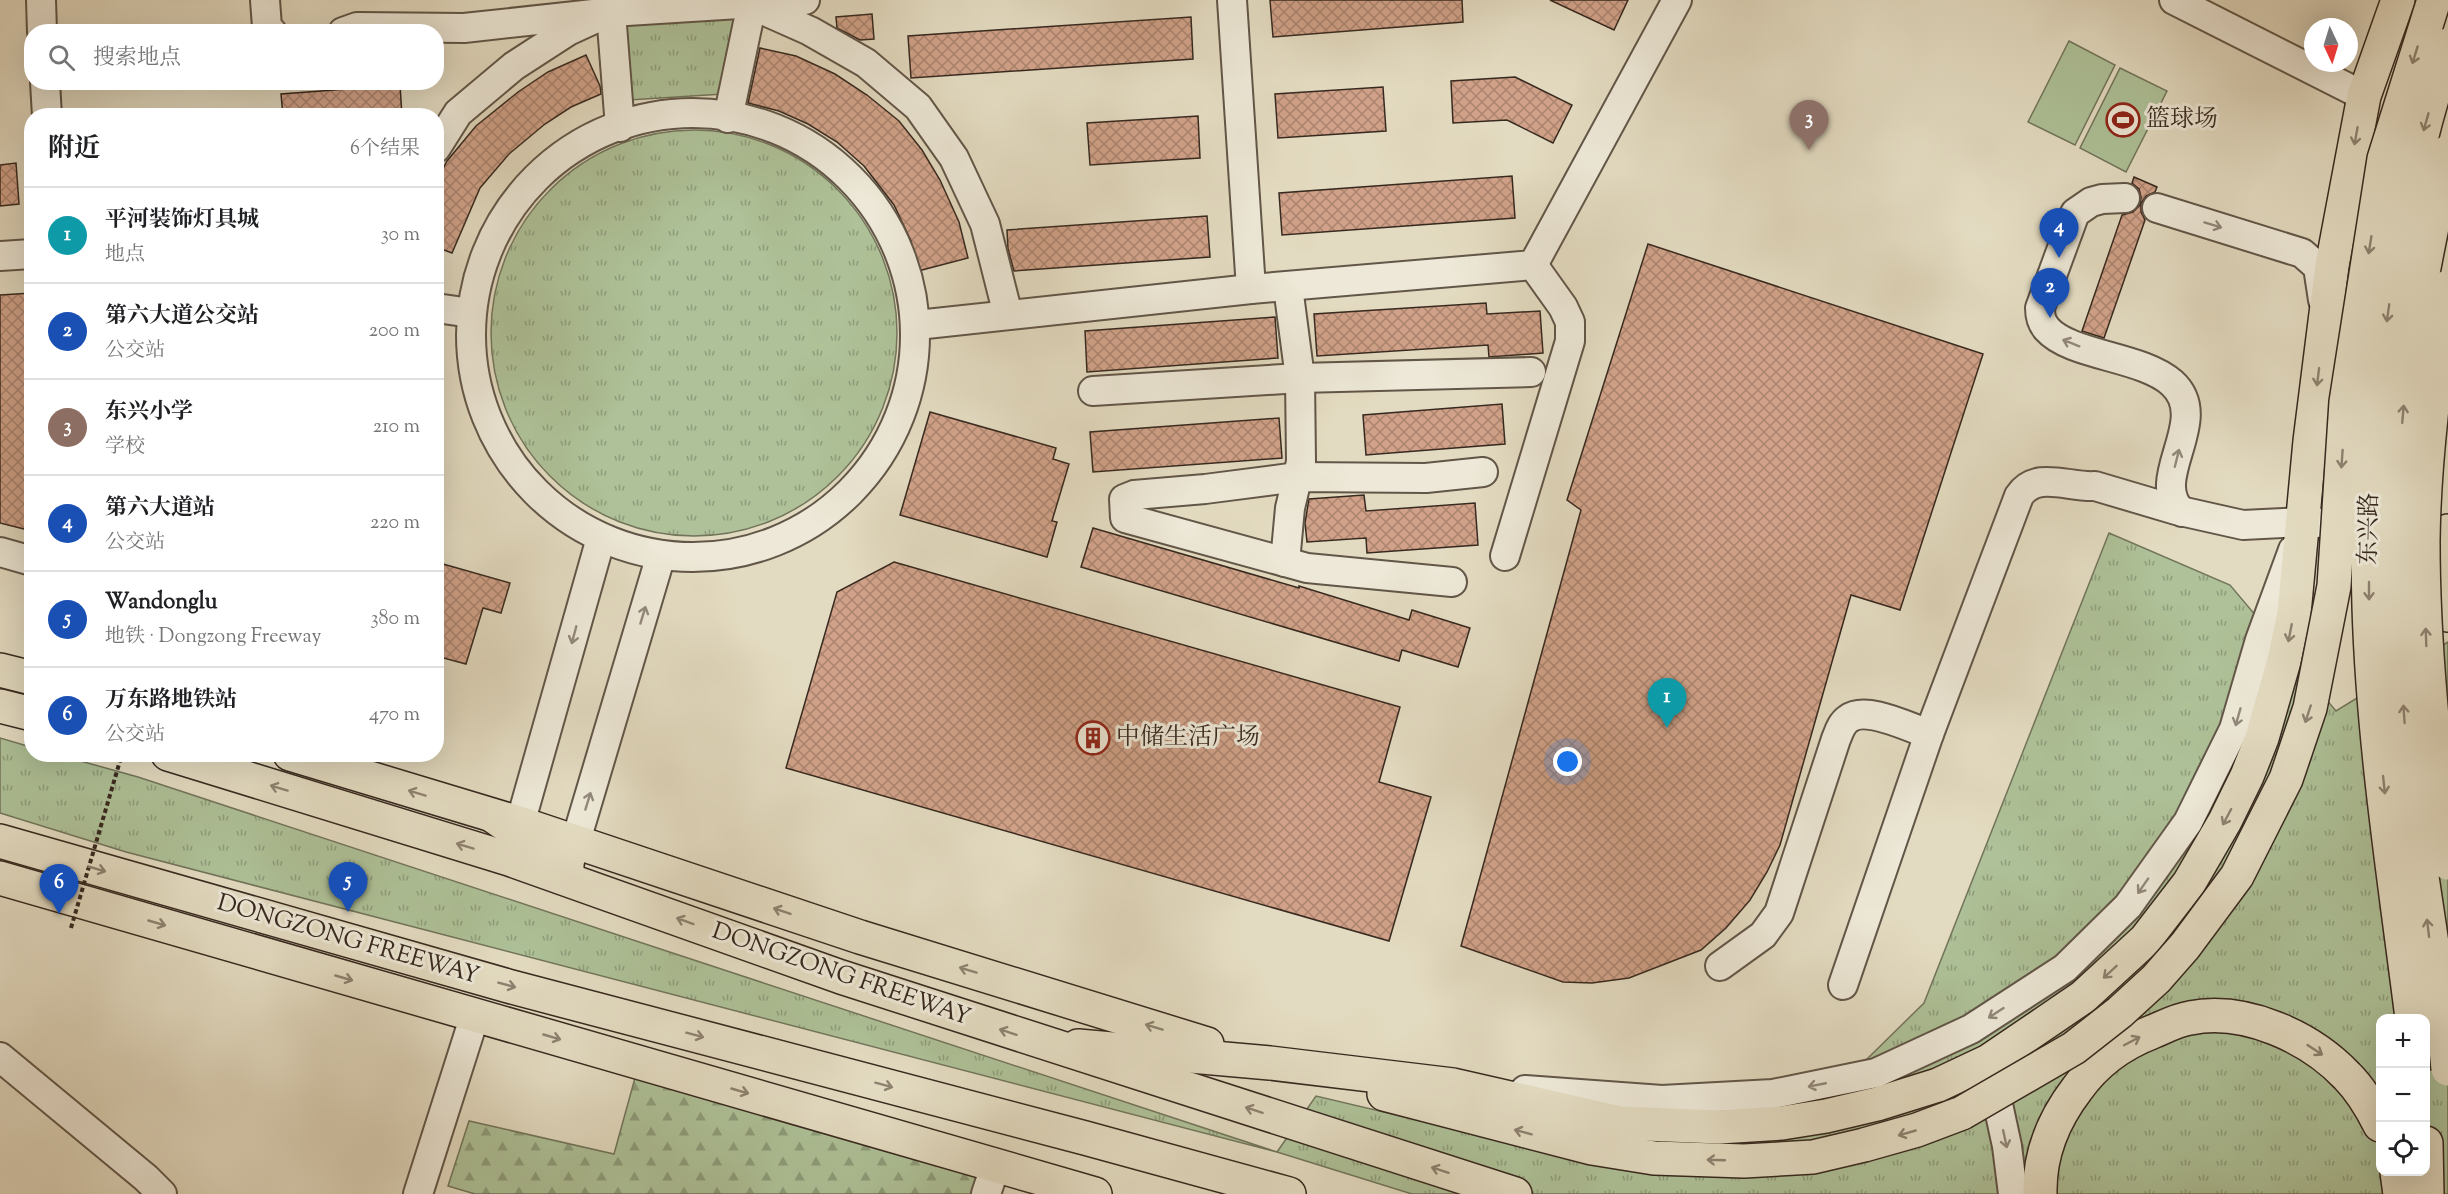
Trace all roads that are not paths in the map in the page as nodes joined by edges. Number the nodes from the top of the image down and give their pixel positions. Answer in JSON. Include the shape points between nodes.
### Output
{"nodes":[{"id":1,"x":41,"y":0,"type":"edge"},
{"id":2,"x":265,"y":0,"type":"edge"},
{"id":3,"x":805,"y":0,"type":"edge"},
{"id":4,"x":1232,"y":0,"type":"edge"},
{"id":5,"x":1677,"y":0,"type":"edge"},
{"id":6,"x":2174,"y":0,"type":"edge"},
{"id":7,"x":2398,"y":0,"type":"edge"},
{"id":8,"x":2434,"y":0,"type":"edge"},
{"id":9,"x":748,"y":2,"type":"edge"},
{"id":10,"x":610,"y":6,"type":"edge"},
{"id":11,"x":42,"y":24,"type":"edge"},
{"id":12,"x":267,"y":24,"type":"edge"},
{"id":13,"x":444,"y":28,"type":"edge"},
{"id":14,"x":2448,"y":45,"type":"edge"},
{"id":15,"x":45,"y":90,"type":"edge"},
{"id":16,"x":2364,"y":96,"type":"junction"},
{"id":17,"x":47,"y":108,"type":"edge"},
{"id":18,"x":728,"y":118,"type":"junction"},
{"id":19,"x":620,"y":127,"type":"junction"},
{"id":20,"x":444,"y":135,"type":"edge"},
{"id":21,"x":2448,"y":152,"type":"edge"},
{"id":22,"x":2125,"y":198,"type":"dead end"},
{"id":23,"x":2157,"y":208,"type":"dead end"},
{"id":24,"x":24,"y":254,"type":"edge"},
{"id":25,"x":0,"y":256,"type":"edge"},
{"id":26,"x":1533,"y":266,"type":"junction"},
{"id":27,"x":1288,"y":287,"type":"junction"},
{"id":28,"x":2448,"y":287,"type":"edge"},
{"id":29,"x":1251,"y":290,"type":"junction"},
{"id":30,"x":444,"y":309,"type":"edge"},
{"id":31,"x":471,"y":313,"type":"junction"},
{"id":32,"x":1008,"y":315,"type":"junction"},
{"id":33,"x":2325,"y":319,"type":"junction"},
{"id":34,"x":917,"y":325,"type":"junction"},
{"id":35,"x":1531,"y":372,"type":"dead end"},
{"id":36,"x":1300,"y":378,"type":"junction"},
{"id":37,"x":1093,"y":391,"type":"dead end"},
{"id":38,"x":1483,"y":472,"type":"dead end"},
{"id":39,"x":1297,"y":477,"type":"junction"},
{"id":40,"x":2084,"y":487,"type":"junction"},
{"id":41,"x":2182,"y":512,"type":"junction"},
{"id":42,"x":2300,"y":535,"type":"junction"},
{"id":43,"x":601,"y":538,"type":"junction"},
{"id":44,"x":2441,"y":542,"type":"edge"},
{"id":45,"x":0,"y":552,"type":"edge"},
{"id":46,"x":661,"y":555,"type":"junction"},
{"id":47,"x":1505,"y":556,"type":"dead end"},
{"id":48,"x":24,"y":559,"type":"edge"},
{"id":49,"x":1285,"y":562,"type":"junction"},
{"id":50,"x":1452,"y":582,"type":"dead end"},
{"id":51,"x":2448,"y":601,"type":"edge"},
{"id":52,"x":2448,"y":615,"type":"edge"},
{"id":53,"x":0,"y":670,"type":"edge"},
{"id":54,"x":24,"y":676,"type":"edge"},
{"id":55,"x":0,"y":706,"type":"edge"},
{"id":56,"x":24,"y":712,"type":"edge"},
{"id":57,"x":1929,"y":734,"type":"junction"},
{"id":58,"x":203,"y":762,"type":"edge"},
{"id":59,"x":312,"y":762,"type":"edge"},
{"id":60,"x":510,"y":833,"type":"junction"},
{"id":61,"x":0,"y":842,"type":"edge"},
{"id":62,"x":569,"y":862,"type":"junction"},
{"id":63,"x":2448,"y":863,"type":"edge"},
{"id":64,"x":0,"y":878,"type":"edge"},
{"id":65,"x":1720,"y":966,"type":"dead end"},
{"id":66,"x":1843,"y":985,"type":"dead end"},
{"id":67,"x":2411,"y":1014,"type":"edge"},
{"id":68,"x":475,"y":1015,"type":"junction"},
{"id":69,"x":1046,"y":1044,"type":"junction"},
{"id":70,"x":0,"y":1057,"type":"edge"},
{"id":71,"x":1989,"y":1061,"type":"junction"},
{"id":72,"x":1270,"y":1063,"type":"junction"},
{"id":73,"x":2448,"y":1069,"type":"edge"},
{"id":74,"x":1453,"y":1085,"type":"junction"},
{"id":75,"x":2378,"y":1122,"type":"edge"},
{"id":76,"x":2398,"y":1176,"type":"edge"},
{"id":77,"x":2427,"y":1176,"type":"edge"},
{"id":78,"x":991,"y":1179,"type":"edge"},
{"id":79,"x":1279,"y":1192,"type":"edge"},
{"id":80,"x":162,"y":1194,"type":"edge"},
{"id":81,"x":418,"y":1194,"type":"edge"},
{"id":82,"x":1095,"y":1194,"type":"edge"},
{"id":83,"x":1515,"y":1194,"type":"edge"},
{"id":84,"x":2013,"y":1194,"type":"edge"},
{"id":85,"x":2040,"y":1194,"type":"edge"},
{"id":86,"x":2400,"y":1194,"type":"edge"},
{"id":87,"x":2427,"y":1194,"type":"edge"}],
"edges":[{"from":1,"to":11,"type":"street"},
{"from":2,"to":12,"type":"street"},
{"from":3,"to":9,"type":"street"},
{"from":4,"to":29,"type":"street"},
{"from":5,"to":26,"type":"street"},
{"from":6,"to":16,"type":"street"},
{"from":7,"to":16,"type":"main road"},
{"from":8,"to":72,"type":"main road","one_way":true,"bridge":true,"via":[[2384,159],[2346,402],[2334,586],[2310,708],[2286,779],[2237,876],[2185,946],[2120,1012],[2074,1048],[1962,1113],[1917,1130],[1813,1156],[1744,1161],[1654,1158],[1592,1148]]},
{"from":9,"to":10,"type":"street"},
{"from":9,"to":18,"type":"street","via":[[749,18]]},
{"from":9,"to":32,"type":"street","via":[[866,63],[918,107],[954,158],[985,224]]},
{"from":10,"to":13,"type":"street"},
{"from":10,"to":19,"type":"street"},
{"from":10,"to":20,"type":"street","via":[[514,66],[458,113]]},
{"from":14,"to":67,"type":"main road","name":"东兴路","one_way":true,"bridge":true,"via":[[2421,138],[2391,290],[2379,380],[2368,532],[2372,678]]},
{"from":15,"to":17,"type":"street"},
{"from":16,"to":33,"type":"main road","one_way":true},
{"from":18,"to":19,"type":"street","via":[[700,112],[634,120]]},
{"from":18,"to":34,"type":"street","via":[[766,124],[825,155],[873,202],[904,260]]},
{"from":19,"to":31,"type":"street","via":[[573,148],[523,191],[488,248]]},
{"from":73,"to":21,"type":"main road","name":"东兴路","one_way":true,"bridge":true,"via":[[2406,749],[2397,553],[2404,402],[2422,273]]},
{"from":41,"to":22,"type":"street","one_way":true,"via":[[2170,489],[2186,419],[2182,396],[2175,386],[2140,366],[2055,336],[2040,319],[2040,308],[2075,213],[2091,202]]},
{"from":23,"to":33,"type":"street","one_way":true,"via":[[2302,253],[2318,267]]},
{"from":24,"to":25,"type":"street"},
{"from":26,"to":27,"type":"street"},
{"from":26,"to":47,"type":"street","via":[[1563,307],[1570,322],[1570,341]]},
{"from":27,"to":29,"type":"street"},
{"from":27,"to":36,"type":"street"},
{"from":63,"to":28,"type":"main road","one_way":true,"bridge":true,"via":[[2432,729],[2423,538],[2434,390]]},
{"from":29,"to":32,"type":"street"},
{"from":30,"to":31,"type":"street"},
{"from":31,"to":43,"type":"street","via":[[472,368],[487,421],[515,469],[553,508]]},
{"from":32,"to":34,"type":"street"},
{"from":33,"to":42,"type":"main road","one_way":true},
{"from":34,"to":46,"type":"street","via":[[910,390],[902,410],[885,450],[843,500],[789,537],[726,555]]},
{"from":35,"to":36,"type":"street"},
{"from":36,"to":37,"type":"street"},
{"from":36,"to":39,"type":"street","via":[[1301,462]]},
{"from":38,"to":39,"type":"street","via":[[1426,478]]},
{"from":39,"to":49,"type":"street"},
{"from":39,"to":49,"type":"street","via":[[1124,499],[1125,518]]},
{"from":40,"to":41,"type":"street","via":[[2095,486]]},
{"from":40,"to":42,"type":"street","via":[[2092,494],[2175,519],[2262,537]]},
{"from":40,"to":57,"type":"street","via":[[2054,482],[2034,482],[2024,487]]},
{"from":41,"to":42,"type":"street"},
{"from":42,"to":44,"type":"main road"},
{"from":42,"to":71,"type":"main road","one_way":true,"via":[[2289,637],[2262,738],[2225,821],[2189,883],[2145,940],[2083,997]]},
{"from":42,"to":74,"type":"street","one_way":true,"via":[[2260,640],[2234,729],[2188,822],[2128,906],[2066,968],[1981,1023],[1875,1073],[1773,1094],[1662,1100]]},
{"from":43,"to":46,"type":"street"},
{"from":43,"to":60,"type":"street","one_way":true},
{"from":44,"to":51,"type":"main road"},
{"from":44,"to":52,"type":"main road","via":[[2432,568]]},
{"from":45,"to":48,"type":"street"},
{"from":62,"to":46,"type":"street","one_way":true},
{"from":49,"to":50,"type":"street","via":[[1307,568]]},
{"from":53,"to":54,"type":"main road"},
{"from":55,"to":56,"type":"main road"},
{"from":57,"to":65,"type":"street","via":[[1873,714],[1848,718],[1836,740],[1779,913],[1763,935]]},
{"from":57,"to":66,"type":"street"},
{"from":60,"to":58,"type":"main road","one_way":true},
{"from":60,"to":59,"type":"main road","one_way":true},
{"from":60,"to":62,"type":"main road","name":"DONGZONG FREEWAY"},
{"from":61,"to":79,"type":"main road","name":"DONGZONG FREEWAY","one_way":true,"via":[[508,986]]},
{"from":69,"to":62,"type":"main road","name":"DONGZONG FREEWAY","one_way":true,"via":[[841,977],[601,891]]},
{"from":72,"to":62,"type":"main road","one_way":true,"via":[[860,937]]},
{"from":64,"to":68,"type":"main road","one_way":true},
{"from":68,"to":78,"type":"main road","one_way":true},
{"from":68,"to":81,"type":"street"},
{"from":69,"to":72,"type":"main road"},
{"from":83,"to":69,"type":"main road","name":"DONGZONG FREEWAY","one_way":true},
{"from":70,"to":80,"type":"street"},
{"from":71,"to":74,"type":"main road","via":[[1938,1085],[1877,1104],[1804,1120],[1719,1127],[1620,1123]]},
{"from":71,"to":84,"type":"street","one_way":true},
{"from":72,"to":74,"type":"main road"},
{"from":85,"to":75,"type":"main road","one_way":true,"via":[[2052,1129],[2086,1076],[2107,1056],[2133,1040],[2190,1017],[2255,1022],[2283,1032],[2330,1060],[2363,1095]]},
{"from":76,"to":86,"type":"main road"},
{"from":77,"to":87,"type":"main road"},
{"from":78,"to":82,"type":"main road"}]}
